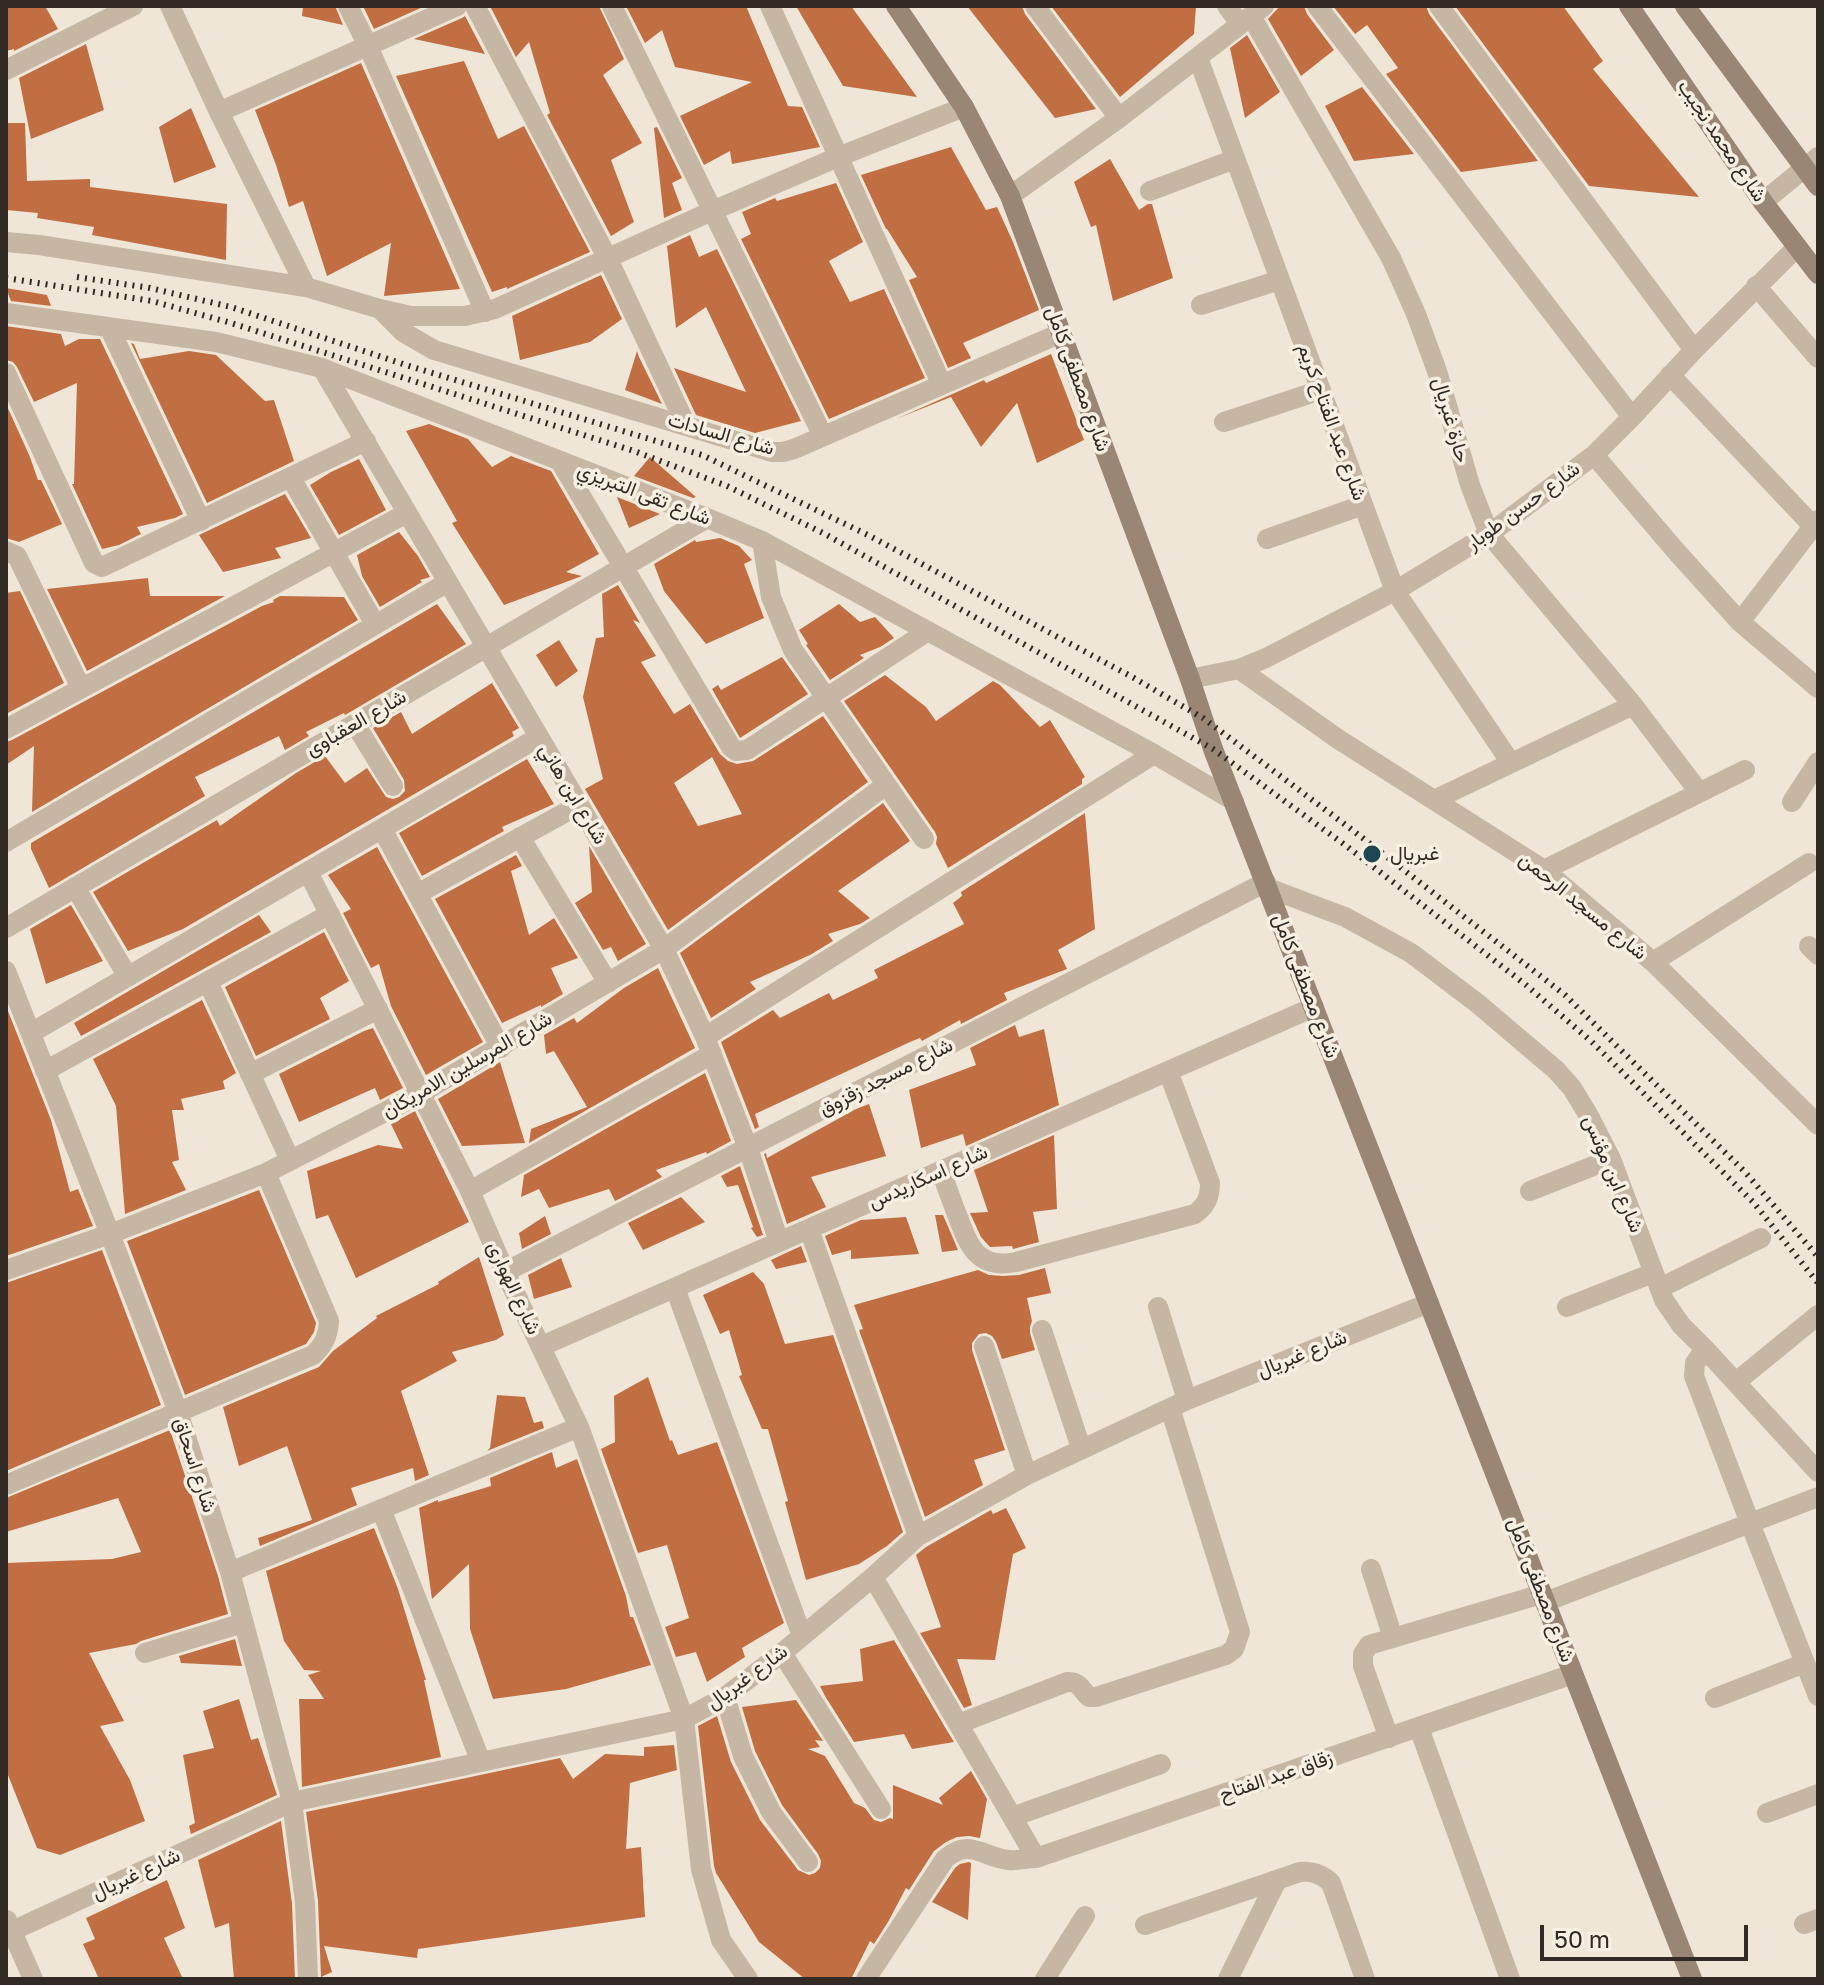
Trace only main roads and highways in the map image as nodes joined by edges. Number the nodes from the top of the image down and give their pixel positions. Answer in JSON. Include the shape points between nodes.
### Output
{"nodes":[{"id":1,"x":896,"y":6,"type":"edge"},
{"id":2,"x":1629,"y":6,"type":"edge"},
{"id":3,"x":1685,"y":6,"type":"edge"},
{"id":4,"x":1811,"y":163,"type":"edge"},
{"id":5,"x":1818,"y":186,"type":"edge"},
{"id":6,"x":1818,"y":274,"type":"edge"},
{"id":7,"x":1692,"y":1979,"type":"edge"}],
"edges":[{"from":1,"to":7,"type":"main road","name":"شارع مصطفى كامل","via":[[964,107],[1010,196],[1213,749]]},
{"from":2,"to":6,"type":"main road","name":"شارع محمد نجيب"},
{"from":3,"to":4,"type":"main road"},
{"from":4,"to":5,"type":"main road"}]}
